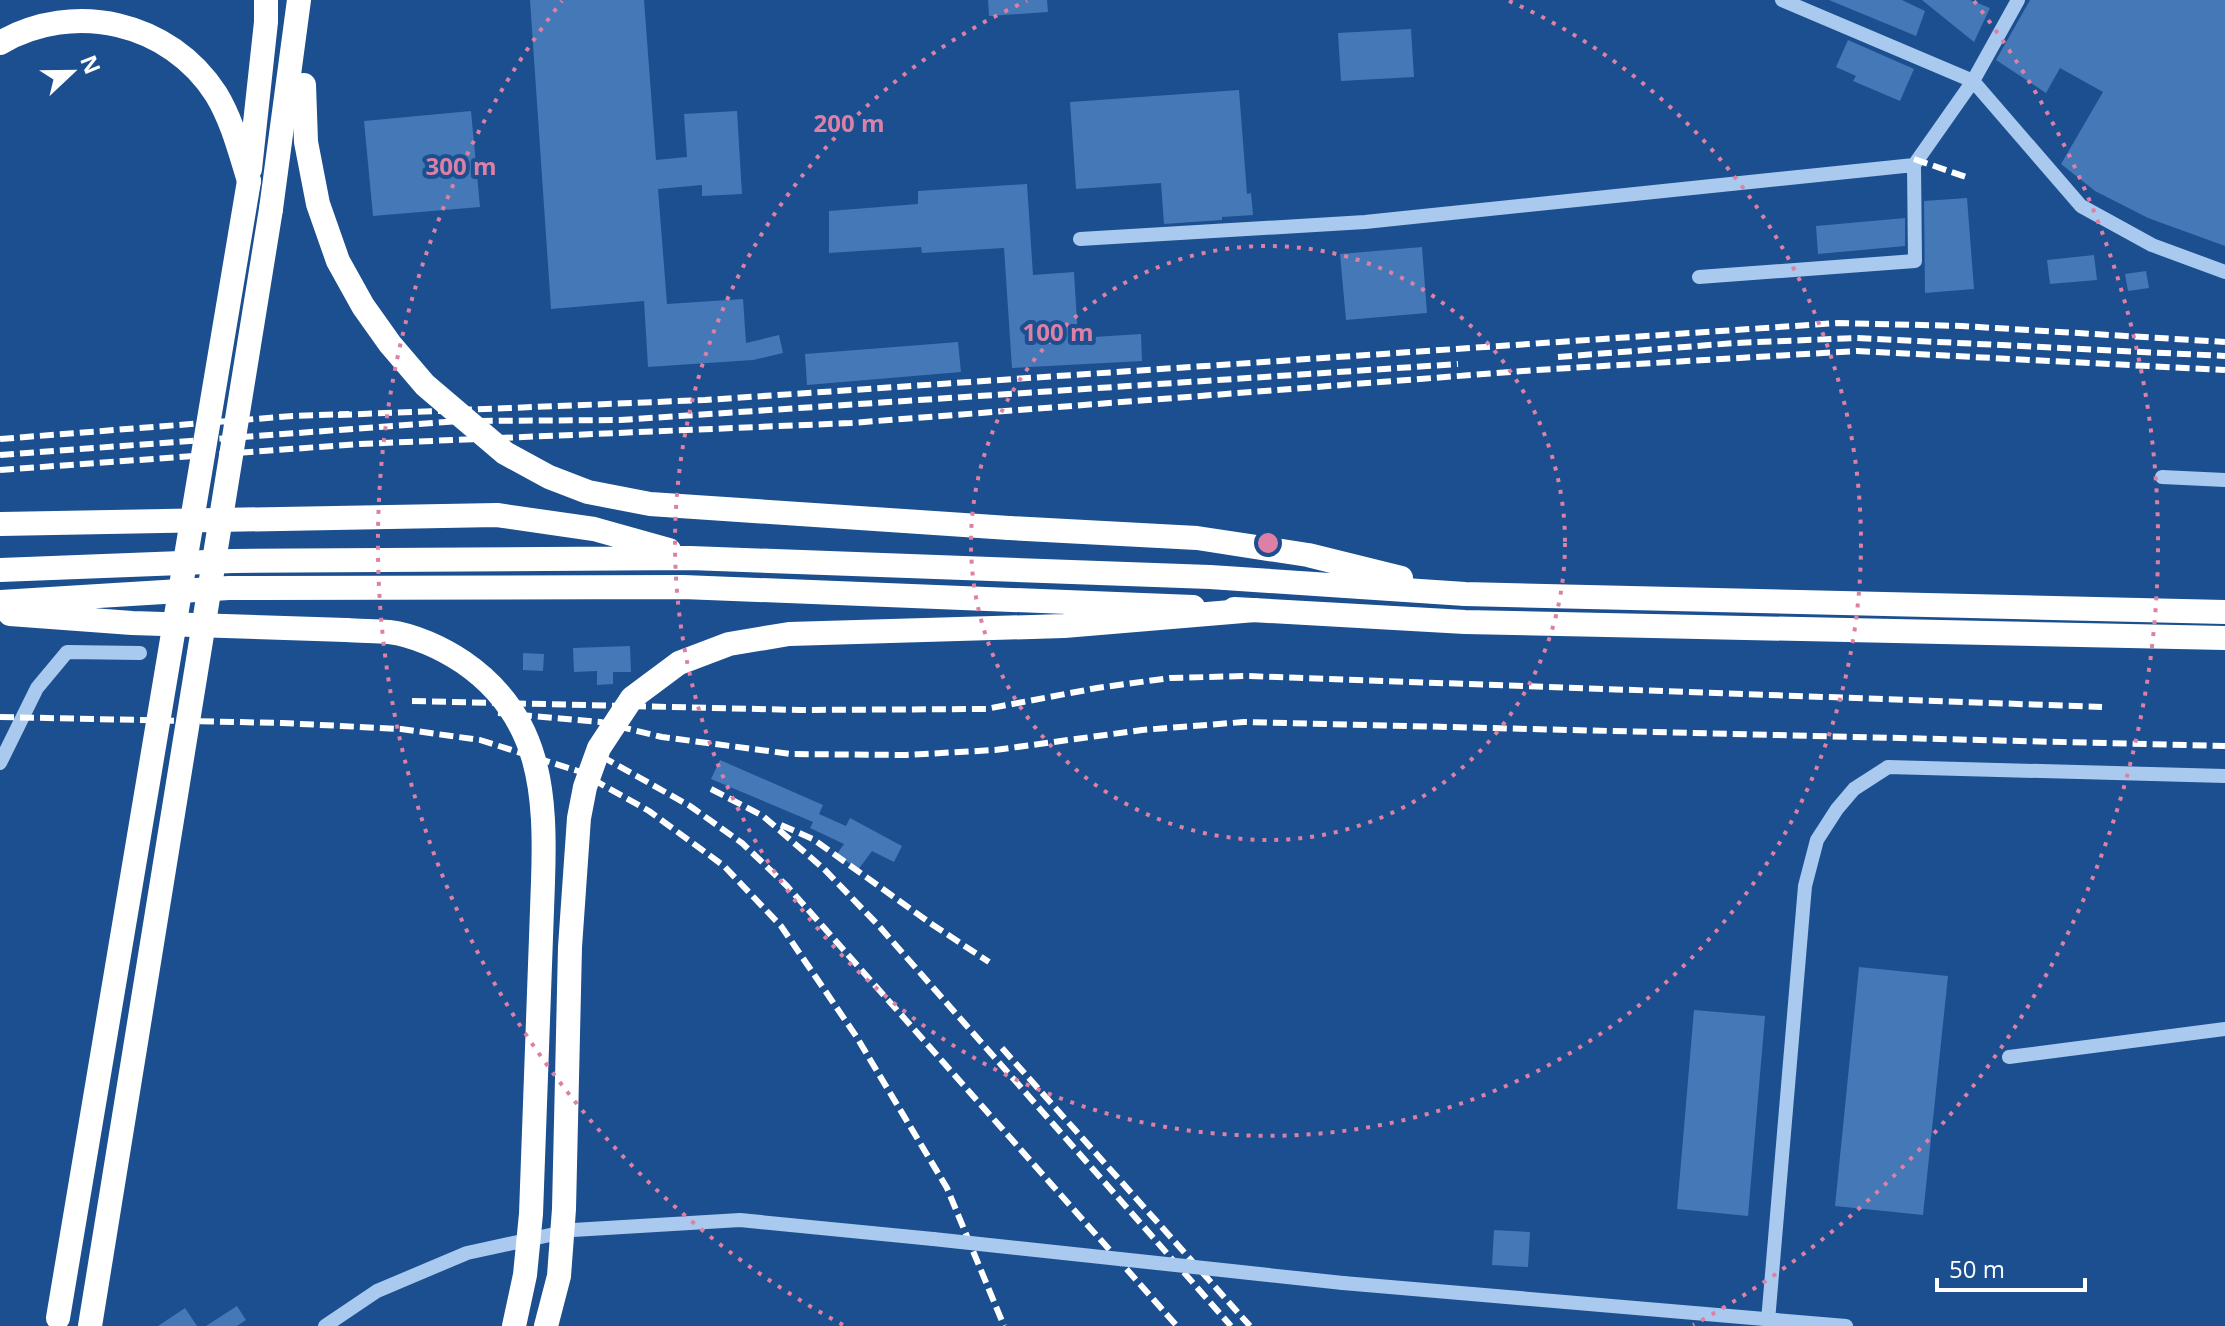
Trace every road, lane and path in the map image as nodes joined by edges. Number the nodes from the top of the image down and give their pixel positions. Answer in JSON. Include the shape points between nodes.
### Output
{"nodes":[{"id":1,"x":266,"y":0,"type":"edge"},
{"id":2,"x":300,"y":0,"type":"edge"},
{"id":3,"x":1782,"y":0,"type":"edge"},
{"id":4,"x":2018,"y":0,"type":"edge"},
{"id":5,"x":0,"y":43,"type":"edge"},
{"id":6,"x":1973,"y":81,"type":"junction"},
{"id":7,"x":296,"y":84,"type":"junction"},
{"id":8,"x":1914,"y":165,"type":"junction"},
{"id":9,"x":249,"y":181,"type":"junction"},
{"id":10,"x":1080,"y":239,"type":"dead end"},
{"id":11,"x":2225,"y":272,"type":"edge"},
{"id":12,"x":1699,"y":277,"type":"dead end"},
{"id":13,"x":2162,"y":477,"type":"dead end"},
{"id":14,"x":2225,"y":480,"type":"edge"},
{"id":15,"x":0,"y":524,"type":"edge"},
{"id":16,"x":690,"y":558,"type":"junction"},
{"id":17,"x":0,"y":570,"type":"edge"},
{"id":18,"x":1465,"y":594,"type":"junction"},
{"id":19,"x":0,"y":602,"type":"edge"},
{"id":20,"x":1255,"y":610,"type":"junction"},
{"id":21,"x":2225,"y":612,"type":"edge"},
{"id":22,"x":0,"y":613,"type":"edge"},
{"id":23,"x":2225,"y":638,"type":"edge"},
{"id":24,"x":140,"y":653,"type":"dead end"},
{"id":25,"x":0,"y":763,"type":"edge"},
{"id":26,"x":2225,"y":776,"type":"edge"},
{"id":27,"x":2225,"y":1029,"type":"edge"},
{"id":28,"x":2009,"y":1057,"type":"dead end"},
{"id":29,"x":1768,"y":1321,"type":"junction"},
{"id":30,"x":57,"y":1322,"type":"edge"},
{"id":31,"x":90,"y":1326,"type":"edge"},
{"id":32,"x":325,"y":1326,"type":"edge"},
{"id":33,"x":514,"y":1326,"type":"edge"},
{"id":34,"x":546,"y":1326,"type":"edge"},
{"id":35,"x":1846,"y":1326,"type":"edge"}],
"edges":[{"from":1,"to":9,"type":"highway"},
{"from":2,"to":7,"type":"highway"},
{"from":3,"to":6,"type":"street"},
{"from":4,"to":6,"type":"street"},
{"from":5,"to":9,"type":"highway","via":[[37,25],[68,18],[134,27],[162,40],[194,66],[217,95]]},
{"from":6,"to":8,"type":"street"},
{"from":6,"to":11,"type":"street","via":[[2081,206],[2152,245]]},
{"from":7,"to":18,"type":"highway","bridge":true,"via":[[318,204],[363,306],[425,385],[505,453],[549,477],[588,492],[650,504],[1197,538],[1308,555]]},
{"from":7,"to":31,"type":"highway","bridge":true,"via":[[266,240]]},
{"from":8,"to":10,"type":"street","via":[[1365,222]]},
{"from":8,"to":12,"type":"street","via":[[1915,261]]},
{"from":9,"to":30,"type":"highway","bridge":true},
{"from":13,"to":14,"type":"street"},
{"from":15,"to":16,"type":"highway","via":[[497,515],[594,529]]},
{"from":16,"to":17,"type":"highway","via":[[142,563]]},
{"from":16,"to":18,"type":"highway","via":[[1210,577]]},
{"from":18,"to":21,"type":"highway"},
{"from":19,"to":20,"type":"highway","via":[[229,588],[683,587]]},
{"from":20,"to":23,"type":"highway","via":[[1465,622]]},
{"from":20,"to":34,"type":"highway","bridge":true,"via":[[1064,626],[789,634],[729,644],[679,663],[632,698],[599,748],[579,818],[570,947],[564,1209],[559,1276]]},
{"from":22,"to":33,"type":"highway","bridge":true,"via":[[392,632],[451,654],[501,694],[531,751],[542,797],[544,869],[531,1214]]},
{"from":24,"to":25,"type":"street","via":[[67,652],[37,688]]},
{"from":26,"to":29,"type":"street","via":[[1888,767],[1854,789],[1817,840],[1805,886]]},
{"from":27,"to":28,"type":"street"},
{"from":29,"to":32,"type":"street","bridge":true,"via":[[740,1220],[573,1230],[467,1253],[377,1291]]},
{"from":29,"to":35,"type":"street"}]}
